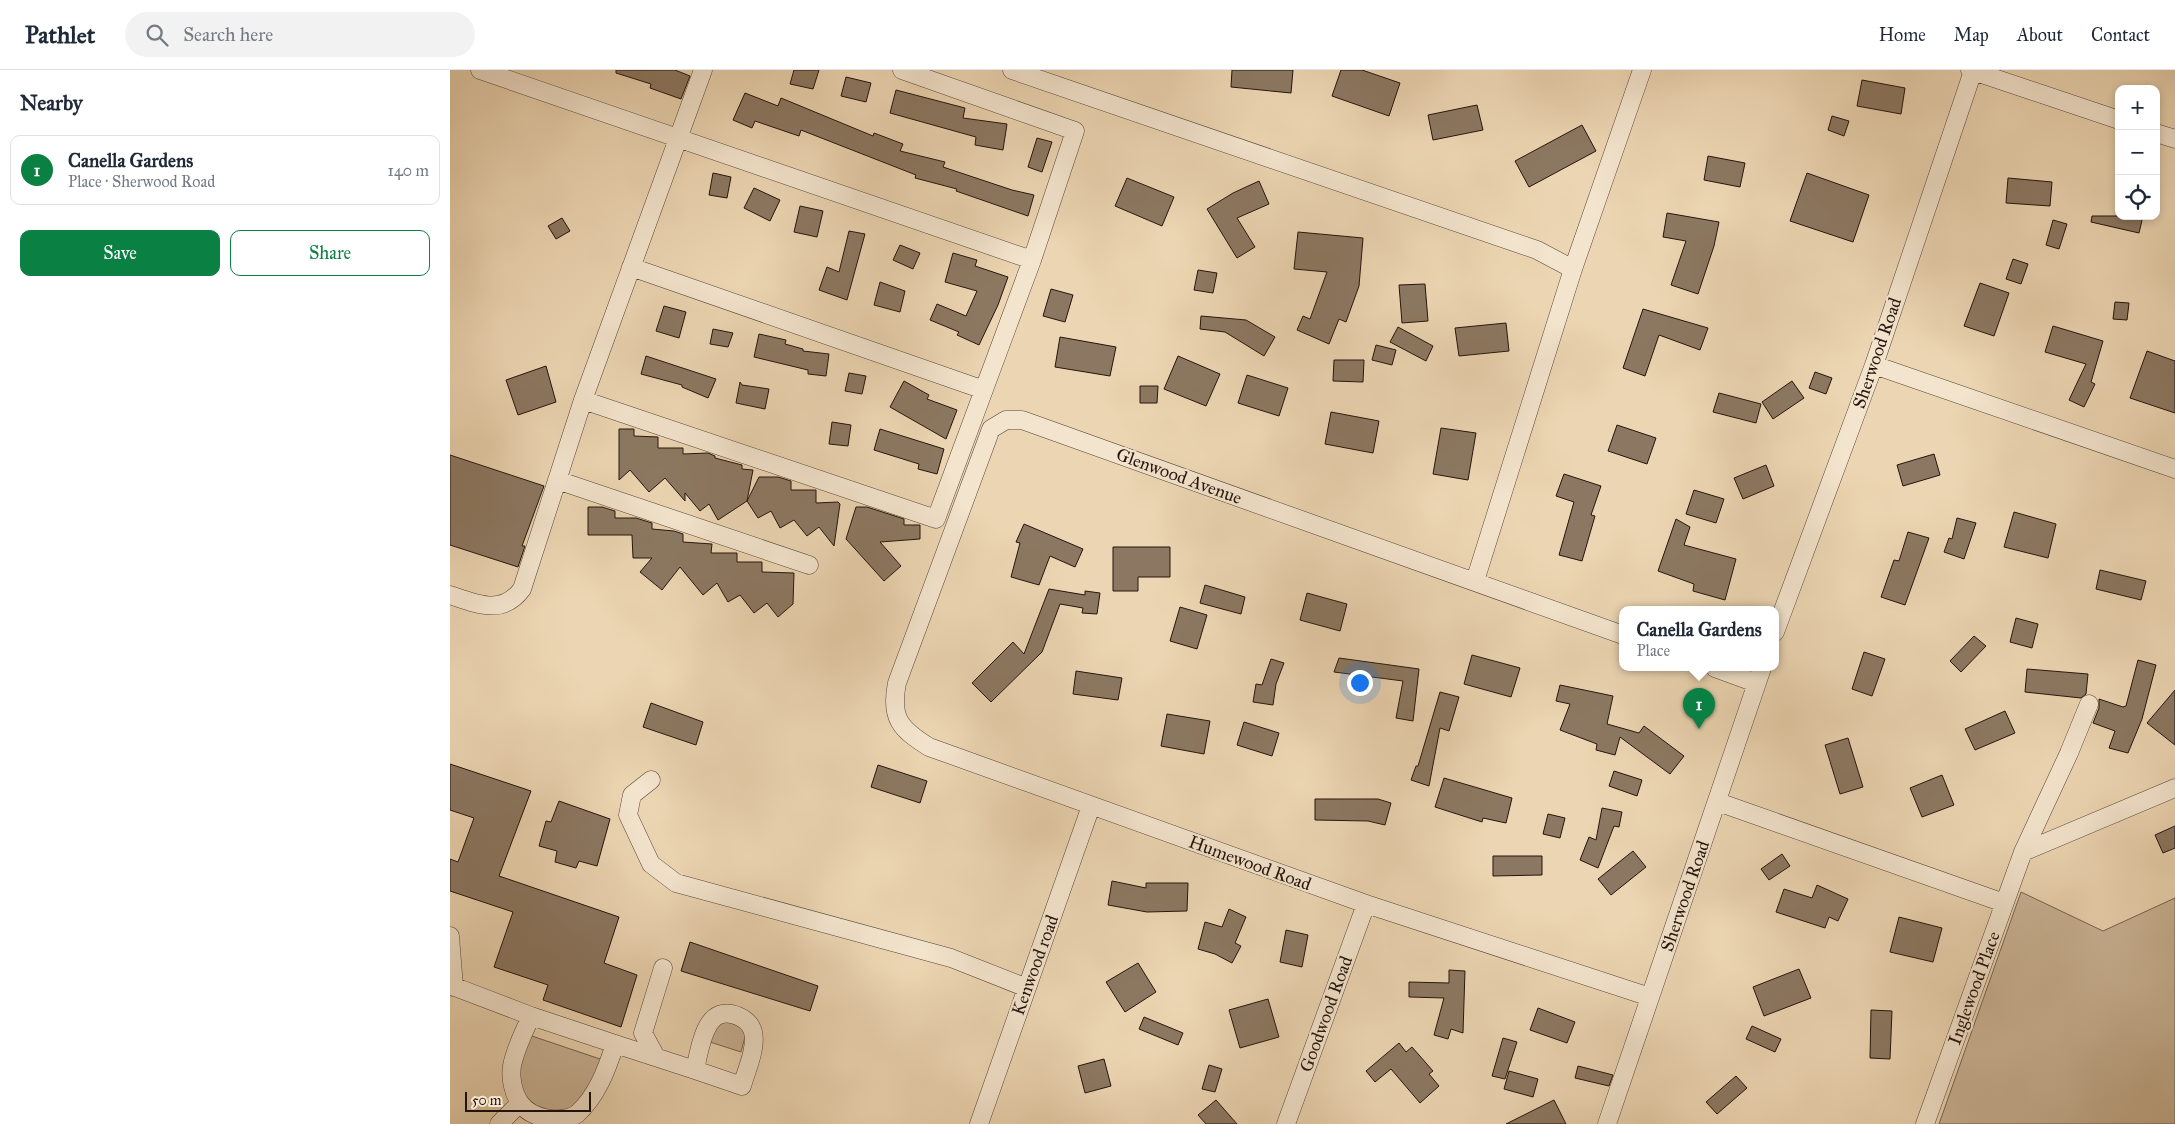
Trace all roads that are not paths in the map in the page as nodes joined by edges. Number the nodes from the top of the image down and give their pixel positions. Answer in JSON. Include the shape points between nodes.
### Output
{"nodes":[{"id":1,"x":480,"y":70,"type":"edge"},
{"id":2,"x":703,"y":70,"type":"edge"},
{"id":3,"x":902,"y":70,"type":"edge"},
{"id":4,"x":1012,"y":70,"type":"edge"},
{"id":5,"x":1642,"y":70,"type":"edge"},
{"id":6,"x":1971,"y":70,"type":"edge"},
{"id":7,"x":2115,"y":119,"type":"edge"},
{"id":8,"x":2160,"y":134,"type":"edge"},
{"id":9,"x":678,"y":137,"type":"junction"},
{"id":10,"x":2175,"y":139,"type":"edge"},
{"id":11,"x":1032,"y":260,"type":"junction"},
{"id":12,"x":632,"y":267,"type":"junction"},
{"id":13,"x":1573,"y":269,"type":"junction"},
{"id":14,"x":1874,"y":365,"type":"junction"},
{"id":15,"x":984,"y":390,"type":"junction"},
{"id":16,"x":583,"y":400,"type":"junction"},
{"id":17,"x":2175,"y":469,"type":"edge"},
{"id":18,"x":557,"y":480,"type":"junction"},
{"id":19,"x":809,"y":565,"type":"dead end"},
{"id":20,"x":1475,"y":581,"type":"junction"},
{"id":21,"x":450,"y":595,"type":"edge"},
{"id":22,"x":1779,"y":621,"type":"edge"},
{"id":23,"x":1619,"y":634,"type":"edge"},
{"id":24,"x":1734,"y":671,"type":"edge"},
{"id":25,"x":1759,"y":675,"type":"edge"},
{"id":26,"x":897,"y":683,"type":"joint"},
{"id":27,"x":2089,"y":704,"type":"dead end"},
{"id":28,"x":651,"y":780,"type":"dead end"},
{"id":29,"x":2175,"y":788,"type":"edge"},
{"id":30,"x":1718,"y":802,"type":"junction"},
{"id":31,"x":1091,"y":806,"type":"junction"},
{"id":32,"x":2023,"y":852,"type":"junction"},
{"id":33,"x":2004,"y":903,"type":"junction"},
{"id":34,"x":1366,"y":904,"type":"junction"},
{"id":35,"x":450,"y":936,"type":"edge"},
{"id":36,"x":663,"y":968,"type":"dead end"},
{"id":37,"x":452,"y":986,"type":"edge"},
{"id":38,"x":1027,"y":988,"type":"junction"},
{"id":39,"x":1650,"y":997,"type":"junction"},
{"id":40,"x":531,"y":1016,"type":"junction"},
{"id":41,"x":615,"y":1044,"type":"junction"},
{"id":42,"x":656,"y":1057,"type":"junction"},
{"id":43,"x":695,"y":1070,"type":"dead end"},
{"id":44,"x":520,"y":1103,"type":"junction"},
{"id":45,"x":499,"y":1124,"type":"edge"},
{"id":46,"x":979,"y":1124,"type":"edge"},
{"id":47,"x":1286,"y":1124,"type":"edge"},
{"id":48,"x":1607,"y":1124,"type":"edge"},
{"id":49,"x":1925,"y":1124,"type":"edge"}],
"edges":[{"from":1,"to":9,"type":"street"},
{"from":2,"to":9,"type":"street"},
{"from":3,"to":11,"type":"street","via":[[1075,131]]},
{"from":4,"to":13,"type":"street","via":[[1536,250]]},
{"from":5,"to":13,"type":"street"},
{"from":6,"to":7,"type":"street"},
{"from":6,"to":14,"type":"street","name":"Sherwood Road"},
{"from":8,"to":10,"type":"street"},
{"from":9,"to":11,"type":"street"},
{"from":9,"to":12,"type":"street"},
{"from":11,"to":15,"type":"street"},
{"from":12,"to":15,"type":"street"},
{"from":12,"to":16,"type":"street"},
{"from":13,"to":20,"type":"street"},
{"from":14,"to":17,"type":"street"},
{"from":14,"to":22,"type":"street","name":"Sherwood Road"},
{"from":15,"to":16,"type":"street","via":[[936,519]]},
{"from":16,"to":18,"type":"street"},
{"from":18,"to":19,"type":"street"},
{"from":18,"to":21,"type":"street","via":[[518,595],[511,601],[487,606]]},
{"from":20,"to":23,"type":"street","name":"Glenwood Avenue"},
{"from":20,"to":26,"type":"street","name":"Glenwood Avenue","via":[[1022,420],[1006,420],[991,429]]},
{"from":24,"to":25,"type":"street"},
{"from":25,"to":30,"type":"street","name":"Sherwood Road"},
{"from":26,"to":31,"type":"street","name":"Humewood Road","via":[[894,711],[900,724],[929,747]]},
{"from":27,"to":32,"type":"street","name":"Inglewood Place"},
{"from":28,"to":38,"type":"street","via":[[632,795],[628,815],[650,864],[676,883],[951,958]]},
{"from":29,"to":32,"type":"street"},
{"from":30,"to":33,"type":"street"},
{"from":30,"to":39,"type":"street","name":"Sherwood Road"},
{"from":31,"to":34,"type":"street","name":"Humewood Road"},
{"from":31,"to":38,"type":"street","name":"Kenwood road"},
{"from":32,"to":33,"type":"street","name":"Inglewood Place"},
{"from":33,"to":49,"type":"street","name":"Inglewood Place"},
{"from":34,"to":39,"type":"street","name":"Humewood Road"},
{"from":34,"to":47,"type":"street","name":"Goodwood Road"},
{"from":35,"to":37,"type":"street"},
{"from":36,"to":42,"type":"street","via":[[644,1033]]},
{"from":37,"to":40,"type":"street"},
{"from":38,"to":46,"type":"street","name":"Kenwood road"},
{"from":39,"to":48,"type":"street","name":"Sherwood Road"},
{"from":40,"to":41,"type":"street"},
{"from":40,"to":44,"type":"street","via":[[512,1068],[514,1090]]},
{"from":41,"to":42,"type":"street"},
{"from":41,"to":44,"type":"street","via":[[607,1069],[576,1115],[564,1122],[552,1121],[530,1112]]},
{"from":42,"to":43,"type":"street"},
{"from":44,"to":45,"type":"street"}]}
